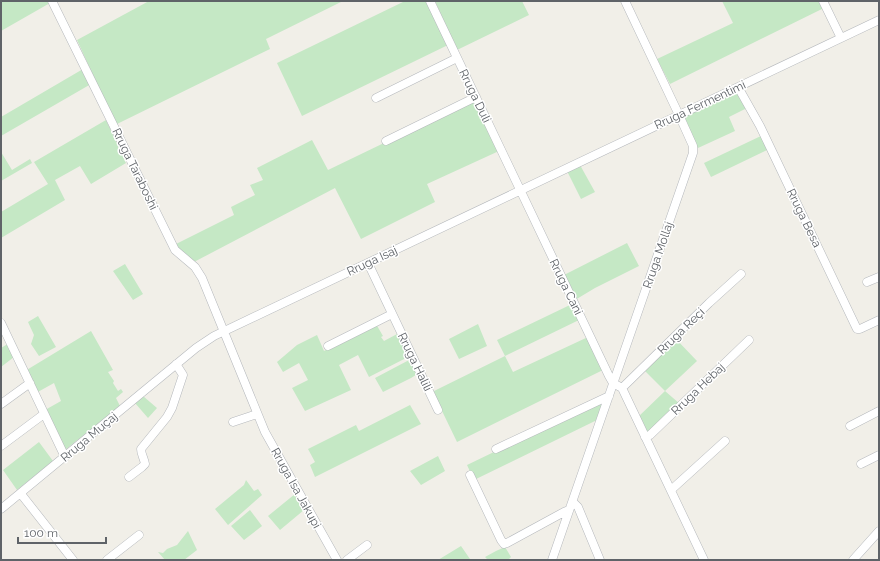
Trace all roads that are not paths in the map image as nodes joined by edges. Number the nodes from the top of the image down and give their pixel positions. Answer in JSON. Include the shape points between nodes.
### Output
{"nodes":[{"id":1,"x":52,"y":1,"type":"edge"},
{"id":2,"x":430,"y":1,"type":"edge"},
{"id":3,"x":625,"y":1,"type":"edge"},
{"id":4,"x":823,"y":1,"type":"edge"},
{"id":5,"x":879,"y":20,"type":"edge"},
{"id":6,"x":841,"y":38,"type":"junction"},
{"id":7,"x":457,"y":58,"type":"junction"},
{"id":8,"x":738,"y":87,"type":"junction"},
{"id":9,"x":476,"y":97,"type":"junction"},
{"id":10,"x":376,"y":98,"type":"dead end"},
{"id":11,"x":679,"y":115,"type":"junction"},
{"id":12,"x":386,"y":140,"type":"dead end"},
{"id":13,"x":520,"y":190,"type":"junction"},
{"id":14,"x":368,"y":263,"type":"junction"},
{"id":15,"x":741,"y":274,"type":"dead end"},
{"id":16,"x":879,"y":277,"type":"edge"},
{"id":17,"x":867,"y":282,"type":"dead end"},
{"id":18,"x":392,"y":314,"type":"junction"},
{"id":19,"x":879,"y":320,"type":"edge"},
{"id":20,"x":1,"y":323,"type":"edge"},
{"id":21,"x":223,"y":331,"type":"junction"},
{"id":22,"x":749,"y":340,"type":"dead end"},
{"id":23,"x":328,"y":346,"type":"dead end"},
{"id":24,"x":176,"y":364,"type":"junction"},
{"id":25,"x":30,"y":383,"type":"junction"},
{"id":26,"x":613,"y":383,"type":"junction"},
{"id":27,"x":622,"y":388,"type":"junction"},
{"id":28,"x":609,"y":396,"type":"junction"},
{"id":29,"x":1,"y":404,"type":"edge"},
{"id":30,"x":438,"y":410,"type":"dead end"},
{"id":31,"x":879,"y":411,"type":"edge"},
{"id":32,"x":44,"y":414,"type":"junction"},
{"id":33,"x":257,"y":414,"type":"junction"},
{"id":34,"x":233,"y":422,"type":"dead end"},
{"id":35,"x":850,"y":426,"type":"dead end"},
{"id":36,"x":645,"y":436,"type":"junction"},
{"id":37,"x":725,"y":440,"type":"dead end"},
{"id":38,"x":1,"y":446,"type":"edge"},
{"id":39,"x":496,"y":449,"type":"dead end"},
{"id":40,"x":879,"y":455,"type":"edge"},
{"id":41,"x":65,"y":457,"type":"junction"},
{"id":42,"x":861,"y":464,"type":"dead end"},
{"id":43,"x":470,"y":475,"type":"dead end"},
{"id":44,"x":129,"y":477,"type":"dead end"},
{"id":45,"x":671,"y":490,"type":"junction"},
{"id":46,"x":20,"y":494,"type":"junction"},
{"id":47,"x":570,"y":507,"type":"junction"},
{"id":48,"x":1,"y":510,"type":"edge"},
{"id":49,"x":879,"y":531,"type":"edge"},
{"id":50,"x":139,"y":535,"type":"dead end"},
{"id":51,"x":367,"y":545,"type":"dead end"},
{"id":52,"x":73,"y":560,"type":"edge"},
{"id":53,"x":107,"y":560,"type":"edge"},
{"id":54,"x":337,"y":560,"type":"edge"},
{"id":55,"x":347,"y":560,"type":"edge"},
{"id":56,"x":552,"y":560,"type":"edge"},
{"id":57,"x":600,"y":560,"type":"edge"},
{"id":58,"x":704,"y":560,"type":"edge"},
{"id":59,"x":853,"y":560,"type":"edge"}],
"edges":[{"from":1,"to":21,"type":"street","name":"Rruga Taraboshi","via":[[175,250],[195,267],[202,278]]},
{"from":2,"to":7,"type":"street","name":"Rruga Duli"},
{"from":3,"to":11,"type":"street","name":"Rruga Mollaj"},
{"from":4,"to":6,"type":"street"},
{"from":5,"to":6,"type":"street","name":"Rruga Fermentimi"},
{"from":6,"to":8,"type":"street","name":"Rruga Fermentimi"},
{"from":7,"to":9,"type":"street","name":"Rruga Duli"},
{"from":7,"to":10,"type":"street"},
{"from":8,"to":11,"type":"street","name":"Rruga Fermentimi"},
{"from":8,"to":19,"type":"street","name":"Rruga Besa","via":[[760,126],[857,329]]},
{"from":9,"to":12,"type":"street"},
{"from":9,"to":13,"type":"street","name":"Rruga Duli"},
{"from":11,"to":13,"type":"street","name":"Rruga Fermentimi"},
{"from":11,"to":26,"type":"street","name":"Rruga Mollaj","via":[[693,146],[693,153]]},
{"from":13,"to":14,"type":"street","name":"Rruga Isaj"},
{"from":13,"to":26,"type":"street","name":"Rruga Cani"},
{"from":14,"to":18,"type":"street","name":"Rruga Halili"},
{"from":14,"to":21,"type":"street","name":"Rruga Isaj"},
{"from":15,"to":27,"type":"street","name":"Rruga Reçi"},
{"from":16,"to":17,"type":"street"},
{"from":18,"to":23,"type":"street"},
{"from":18,"to":30,"type":"street","name":"Rruga Halili"},
{"from":20,"to":25,"type":"street"},
{"from":21,"to":24,"type":"street","name":"Rruga Muçaj"},
{"from":21,"to":33,"type":"street","name":"Rruga Isa Jakupi"},
{"from":22,"to":36,"type":"street","name":"Rruga Hebaj","via":[[650,435]]},
{"from":24,"to":41,"type":"street","name":"Rruga Muçaj"},
{"from":24,"to":44,"type":"street","via":[[184,375],[172,408],[140,449],[145,464]]},
{"from":25,"to":29,"type":"street"},
{"from":25,"to":32,"type":"street"},
{"from":26,"to":27,"type":"street"},
{"from":26,"to":28,"type":"street","name":"Rruga Mollaj"},
{"from":27,"to":36,"type":"street"},
{"from":28,"to":39,"type":"street"},
{"from":28,"to":47,"type":"street","name":"Rruga Mollaj"},
{"from":31,"to":35,"type":"street"},
{"from":32,"to":38,"type":"street"},
{"from":32,"to":41,"type":"street"},
{"from":33,"to":34,"type":"street"},
{"from":33,"to":54,"type":"street","name":"Rruga Isa Jakupi"},
{"from":36,"to":45,"type":"street"},
{"from":37,"to":45,"type":"street"},
{"from":40,"to":42,"type":"street"},
{"from":41,"to":46,"type":"street","name":"Rruga Muçaj"},
{"from":43,"to":47,"type":"street","via":[[504,544]]},
{"from":45,"to":58,"type":"street"},
{"from":46,"to":48,"type":"street","name":"Rruga Muçaj"},
{"from":46,"to":52,"type":"street"},
{"from":47,"to":56,"type":"street","name":"Rruga Mollaj"},
{"from":47,"to":57,"type":"street","via":[[575,504],[578,507]]},
{"from":49,"to":59,"type":"street"},
{"from":50,"to":53,"type":"street"},
{"from":51,"to":55,"type":"street"}]}
